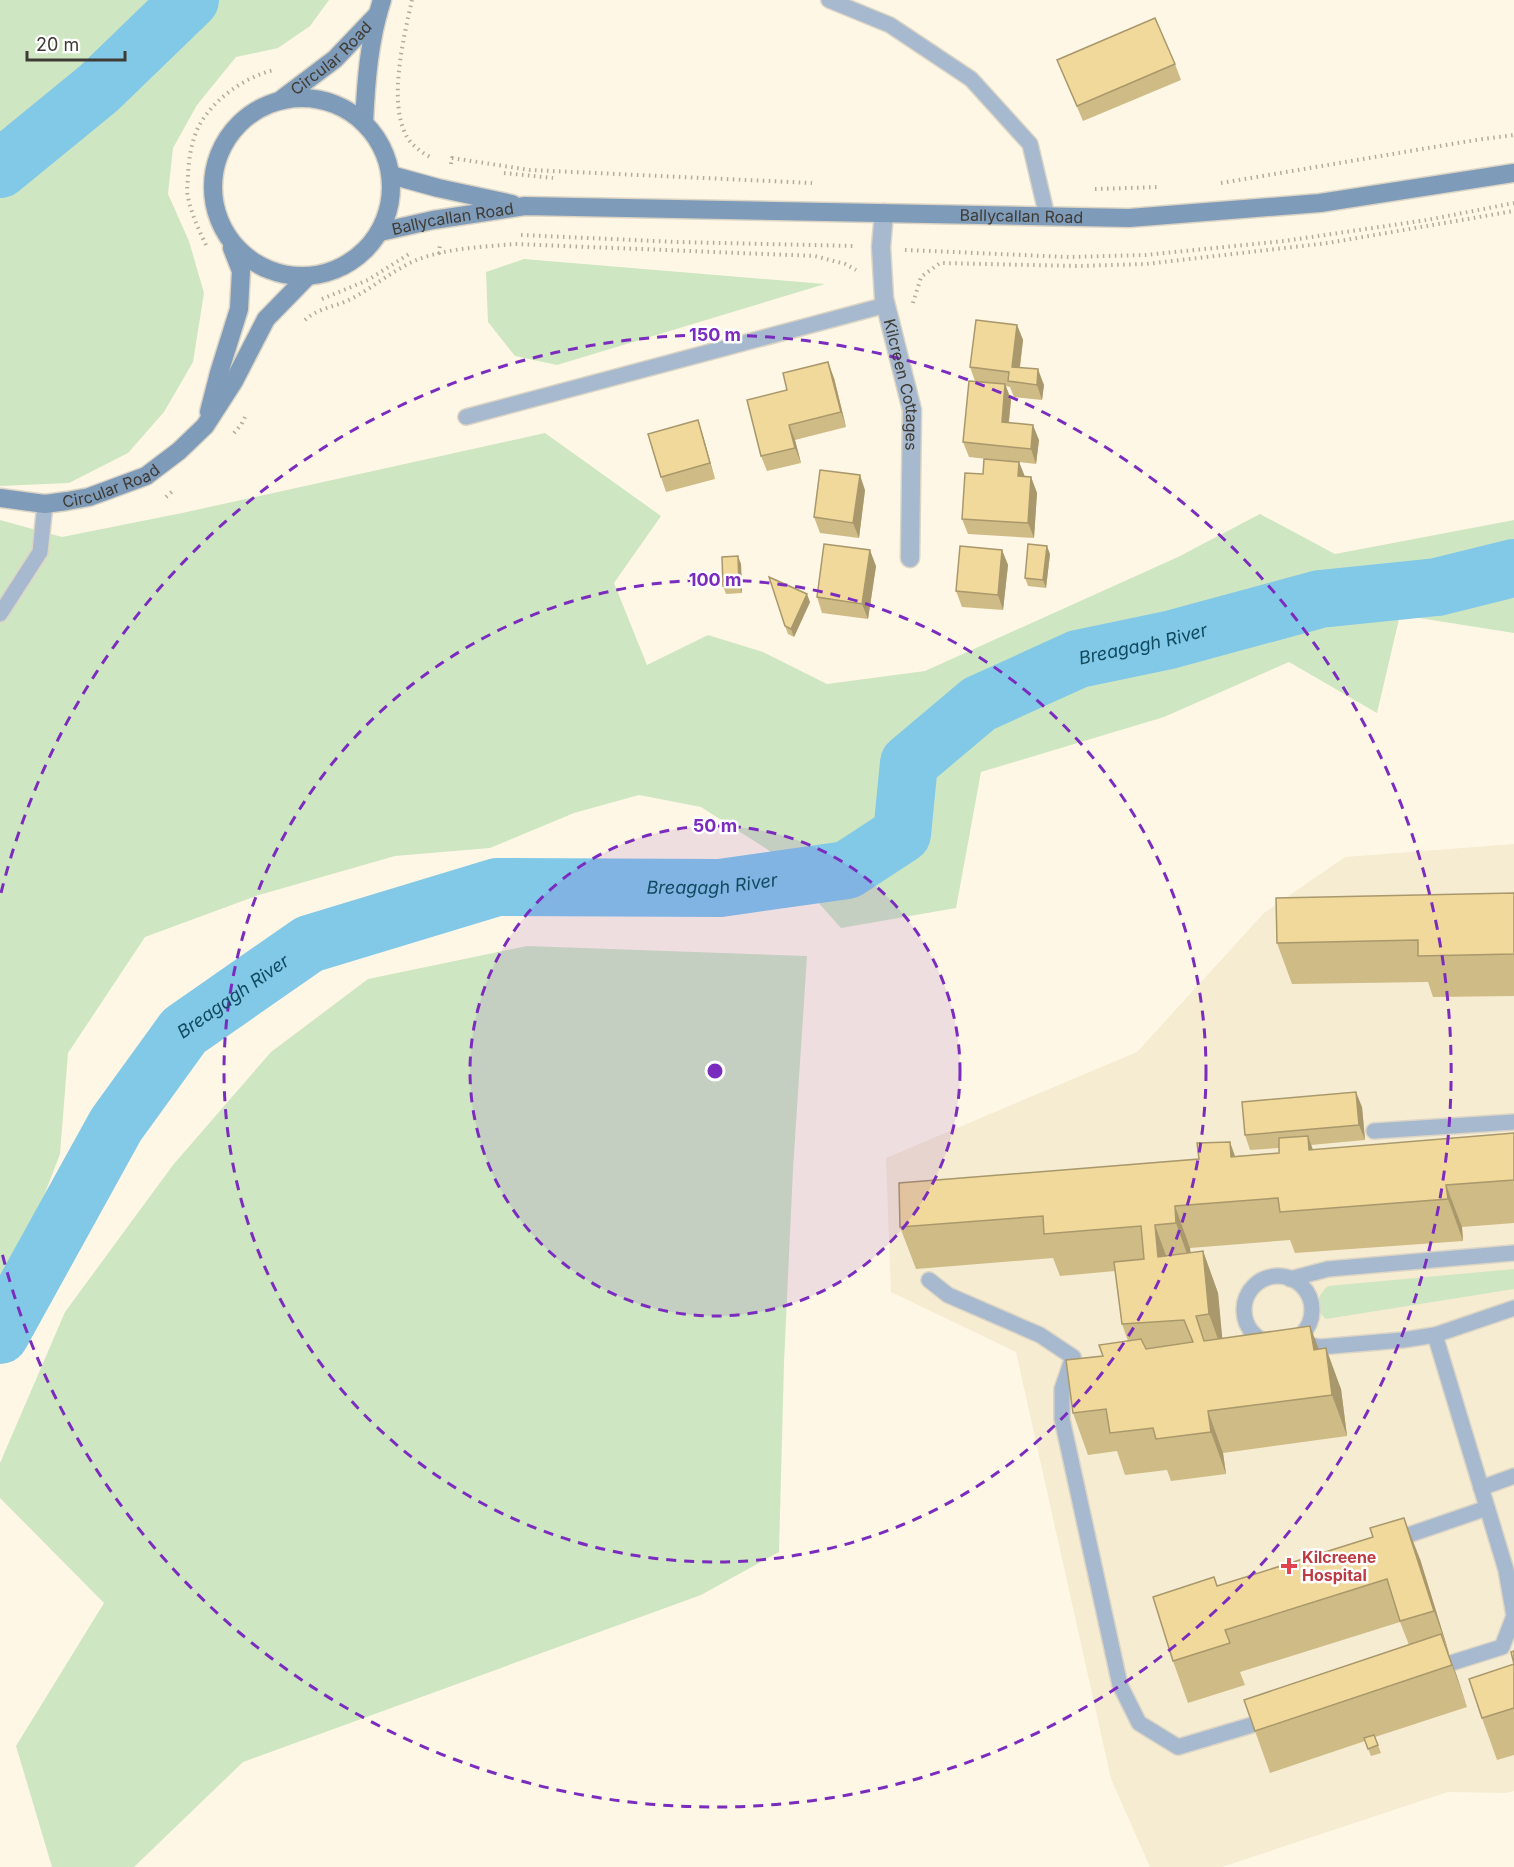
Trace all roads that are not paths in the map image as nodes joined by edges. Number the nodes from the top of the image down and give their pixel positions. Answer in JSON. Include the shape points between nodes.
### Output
{"nodes":[{"id":1,"x":829,"y":0,"type":"edge"},
{"id":2,"x":380,"y":7,"type":"edge"},
{"id":3,"x":282,"y":99,"type":"junction"},
{"id":4,"x":364,"y":123,"type":"junction"},
{"id":5,"x":1514,"y":174,"type":"edge"},
{"id":6,"x":391,"y":175,"type":"junction"},
{"id":7,"x":525,"y":207,"type":"junction"},
{"id":8,"x":884,"y":213,"type":"junction"},
{"id":9,"x":1047,"y":216,"type":"junction"},
{"id":10,"x":380,"y":232,"type":"junction"},
{"id":11,"x":229,"y":240,"type":"junction"},
{"id":12,"x":307,"y":277,"type":"junction"},
{"id":13,"x":886,"y":305,"type":"junction"},
{"id":14,"x":466,"y":417,"type":"dead end"},
{"id":15,"x":205,"y":426,"type":"junction"},
{"id":16,"x":0,"y":498,"type":"edge"},
{"id":17,"x":45,"y":504,"type":"junction"},
{"id":18,"x":910,"y":558,"type":"dead end"},
{"id":19,"x":0,"y":614,"type":"edge"},
{"id":20,"x":1514,"y":1122,"type":"edge"},
{"id":21,"x":1374,"y":1131,"type":"dead end"},
{"id":22,"x":1514,"y":1253,"type":"edge"},
{"id":23,"x":1290,"y":1279,"type":"junction"},
{"id":24,"x":929,"y":1280,"type":"dead end"},
{"id":25,"x":1514,"y":1308,"type":"edge"},
{"id":26,"x":1435,"y":1335,"type":"junction"},
{"id":27,"x":1291,"y":1341,"type":"junction"},
{"id":28,"x":1514,"y":1476,"type":"edge"},
{"id":29,"x":1481,"y":1488,"type":"junction"},
{"id":30,"x":1487,"y":1508,"type":"junction"},
{"id":31,"x":1382,"y":1545,"type":"edge"},
{"id":32,"x":1510,"y":1569,"type":"edge"},
{"id":33,"x":1514,"y":1616,"type":"edge"},
{"id":34,"x":1418,"y":1673,"type":"edge"},
{"id":35,"x":1285,"y":1714,"type":"edge"}],
"edges":[{"from":1,"to":9,"type":"lane","via":[[890,25],[971,79],[1030,144]]},
{"from":2,"to":3,"type":"main road","name":"Circular Road","via":[[335,59]]},
{"from":2,"to":4,"type":"main road","name":"Circular Road","via":[[366,74]]},
{"from":3,"to":4,"type":"main road","name":"Circular Road","via":[[312,98],[340,106]]},
{"from":3,"to":11,"type":"main road","name":"Circular Road","via":[[254,111],[232,130],[217,156],[212,184],[216,214]]},
{"from":4,"to":6,"type":"main road","name":"Circular Road","via":[[382,146]]},
{"from":5,"to":9,"type":"main road","name":"Ballycallan Road","via":[[1320,203],[1129,218]]},
{"from":6,"to":7,"type":"main road","name":"Ballycallan Road"},
{"from":6,"to":10,"type":"main road","name":"Circular Road","via":[[390,204]]},
{"from":7,"to":8,"type":"main road","name":"Ballycallan Road"},
{"from":7,"to":10,"type":"main road","name":"Ballycallan Road"},
{"from":8,"to":9,"type":"main road","name":"Ballycallan Road"},
{"from":8,"to":13,"type":"street","name":"Kilcreen Cottages","via":[[881,247]]},
{"from":10,"to":12,"type":"main road","name":"Circular Road","via":[[361,255],[336,271]]},
{"from":11,"to":12,"type":"main road","name":"Circular Road","via":[[251,262],[278,274]]},
{"from":11,"to":15,"type":"main road","name":"Circular Road","via":[[241,271],[239,309]]},
{"from":12,"to":15,"type":"main road","name":"Circular Road","via":[[266,319]]},
{"from":13,"to":14,"type":"lane"},
{"from":13,"to":18,"type":"street","name":"Kilcreen Cottages","via":[[912,410]]},
{"from":15,"to":17,"type":"main road","name":"Circular Road","via":[[146,476],[89,497]]},
{"from":16,"to":17,"type":"main road","name":"Circular Road"},
{"from":17,"to":19,"type":"lane","via":[[40,552]]},
{"from":20,"to":21,"type":"lane"},
{"from":22,"to":23,"type":"lane","via":[[1328,1269]]},
{"from":23,"to":27,"type":"lane","via":[[1300,1284],[1311,1304],[1308,1326]]},
{"from":23,"to":27,"type":"lane","via":[[1280,1276],[1258,1282],[1245,1299],[1244,1311],[1251,1331],[1259,1339],[1280,1344]]},
{"from":24,"to":35,"type":"lane","via":[[948,1295],[1040,1335],[1073,1357],[1062,1389],[1062,1419],[1120,1685],[1139,1723],[1178,1747]]},
{"from":25,"to":26,"type":"lane"},
{"from":26,"to":27,"type":"lane","via":[[1320,1347]]},
{"from":26,"to":29,"type":"lane"},
{"from":28,"to":29,"type":"lane"},
{"from":29,"to":30,"type":"lane"},
{"from":30,"to":31,"type":"lane"},
{"from":30,"to":32,"type":"lane"},
{"from":32,"to":33,"type":"lane"},
{"from":33,"to":34,"type":"lane","via":[[1502,1647]]}]}
